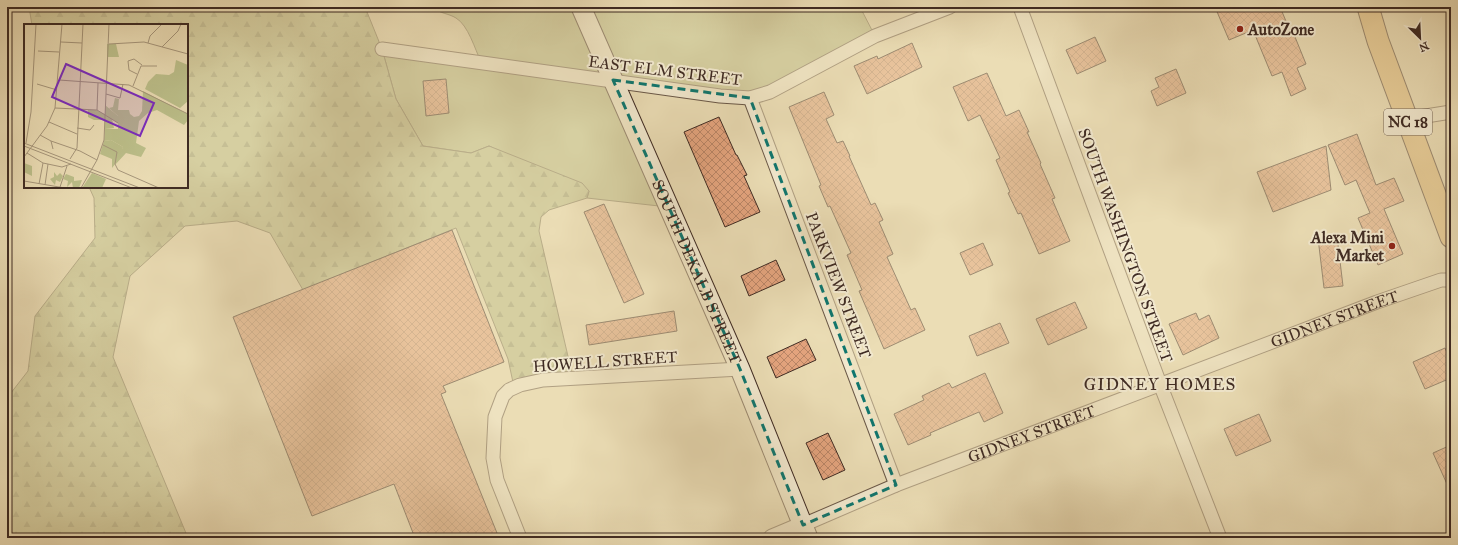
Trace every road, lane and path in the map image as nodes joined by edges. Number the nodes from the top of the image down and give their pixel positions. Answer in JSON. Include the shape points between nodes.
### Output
{"nodes":[{"id":1,"x":581,"y":7,"type":"edge"},
{"id":2,"x":950,"y":7,"type":"edge"},
{"id":3,"x":1020,"y":7,"type":"edge"},
{"id":4,"x":1368,"y":7,"type":"edge"},
{"id":5,"x":382,"y":49,"type":"dead end"},
{"id":6,"x":613,"y":80,"type":"junction"},
{"id":7,"x":750,"y":98,"type":"junction"},
{"id":8,"x":1451,"y":112,"type":"edge"},
{"id":9,"x":1407,"y":119,"type":"junction"},
{"id":10,"x":1451,"y":237,"type":"edge"},
{"id":11,"x":1451,"y":280,"type":"edge"},
{"id":12,"x":740,"y":369,"type":"junction"},
{"id":13,"x":1160,"y":384,"type":"junction"},
{"id":14,"x":896,"y":485,"type":"junction"},
{"id":15,"x":805,"y":532,"type":"edge"},
{"id":16,"x":520,"y":538,"type":"edge"},
{"id":17,"x":772,"y":538,"type":"edge"},
{"id":18,"x":1220,"y":538,"type":"edge"}],
"edges":[{"from":1,"to":6,"type":"main road","name":"SOUTH DEKALB STREET"},
{"from":2,"to":7,"type":"street","name":"EAST ELM STREET","via":[[875,36],[770,92]]},
{"from":3,"to":13,"type":"street","name":"SOUTH WASHINGTON STREET"},
{"from":4,"to":9,"type":"main road","number":"NC 18"},
{"from":5,"to":6,"type":"street","name":"EAST ELM STREET"},
{"from":6,"to":7,"type":"street","name":"EAST ELM STREET"},
{"from":6,"to":12,"type":"main road","name":"SOUTH DEKALB STREET"},
{"from":7,"to":14,"type":"street","name":"PARKVIEW STREET"},
{"from":8,"to":9,"type":"street"},
{"from":9,"to":10,"type":"main road","number":"NC 18"},
{"from":11,"to":13,"type":"street","name":"GIDNEY STREET","via":[[1441,280],[1376,302]]},
{"from":12,"to":15,"type":"main road","name":"SOUTH DEKALB STREET"},
{"from":12,"to":16,"type":"street","name":"HOWELL STREET","via":[[543,380],[509,390],[501,400],[495,417],[493,458],[497,480]]},
{"from":13,"to":14,"type":"street","name":"GIDNEY STREET"},
{"from":13,"to":18,"type":"street","name":"SOUTH WASHINGTON STREET"},
{"from":14,"to":15,"type":"street","name":"GIDNEY STREET"},
{"from":15,"to":17,"type":"street","name":"GIDNEY STREET"}]}
